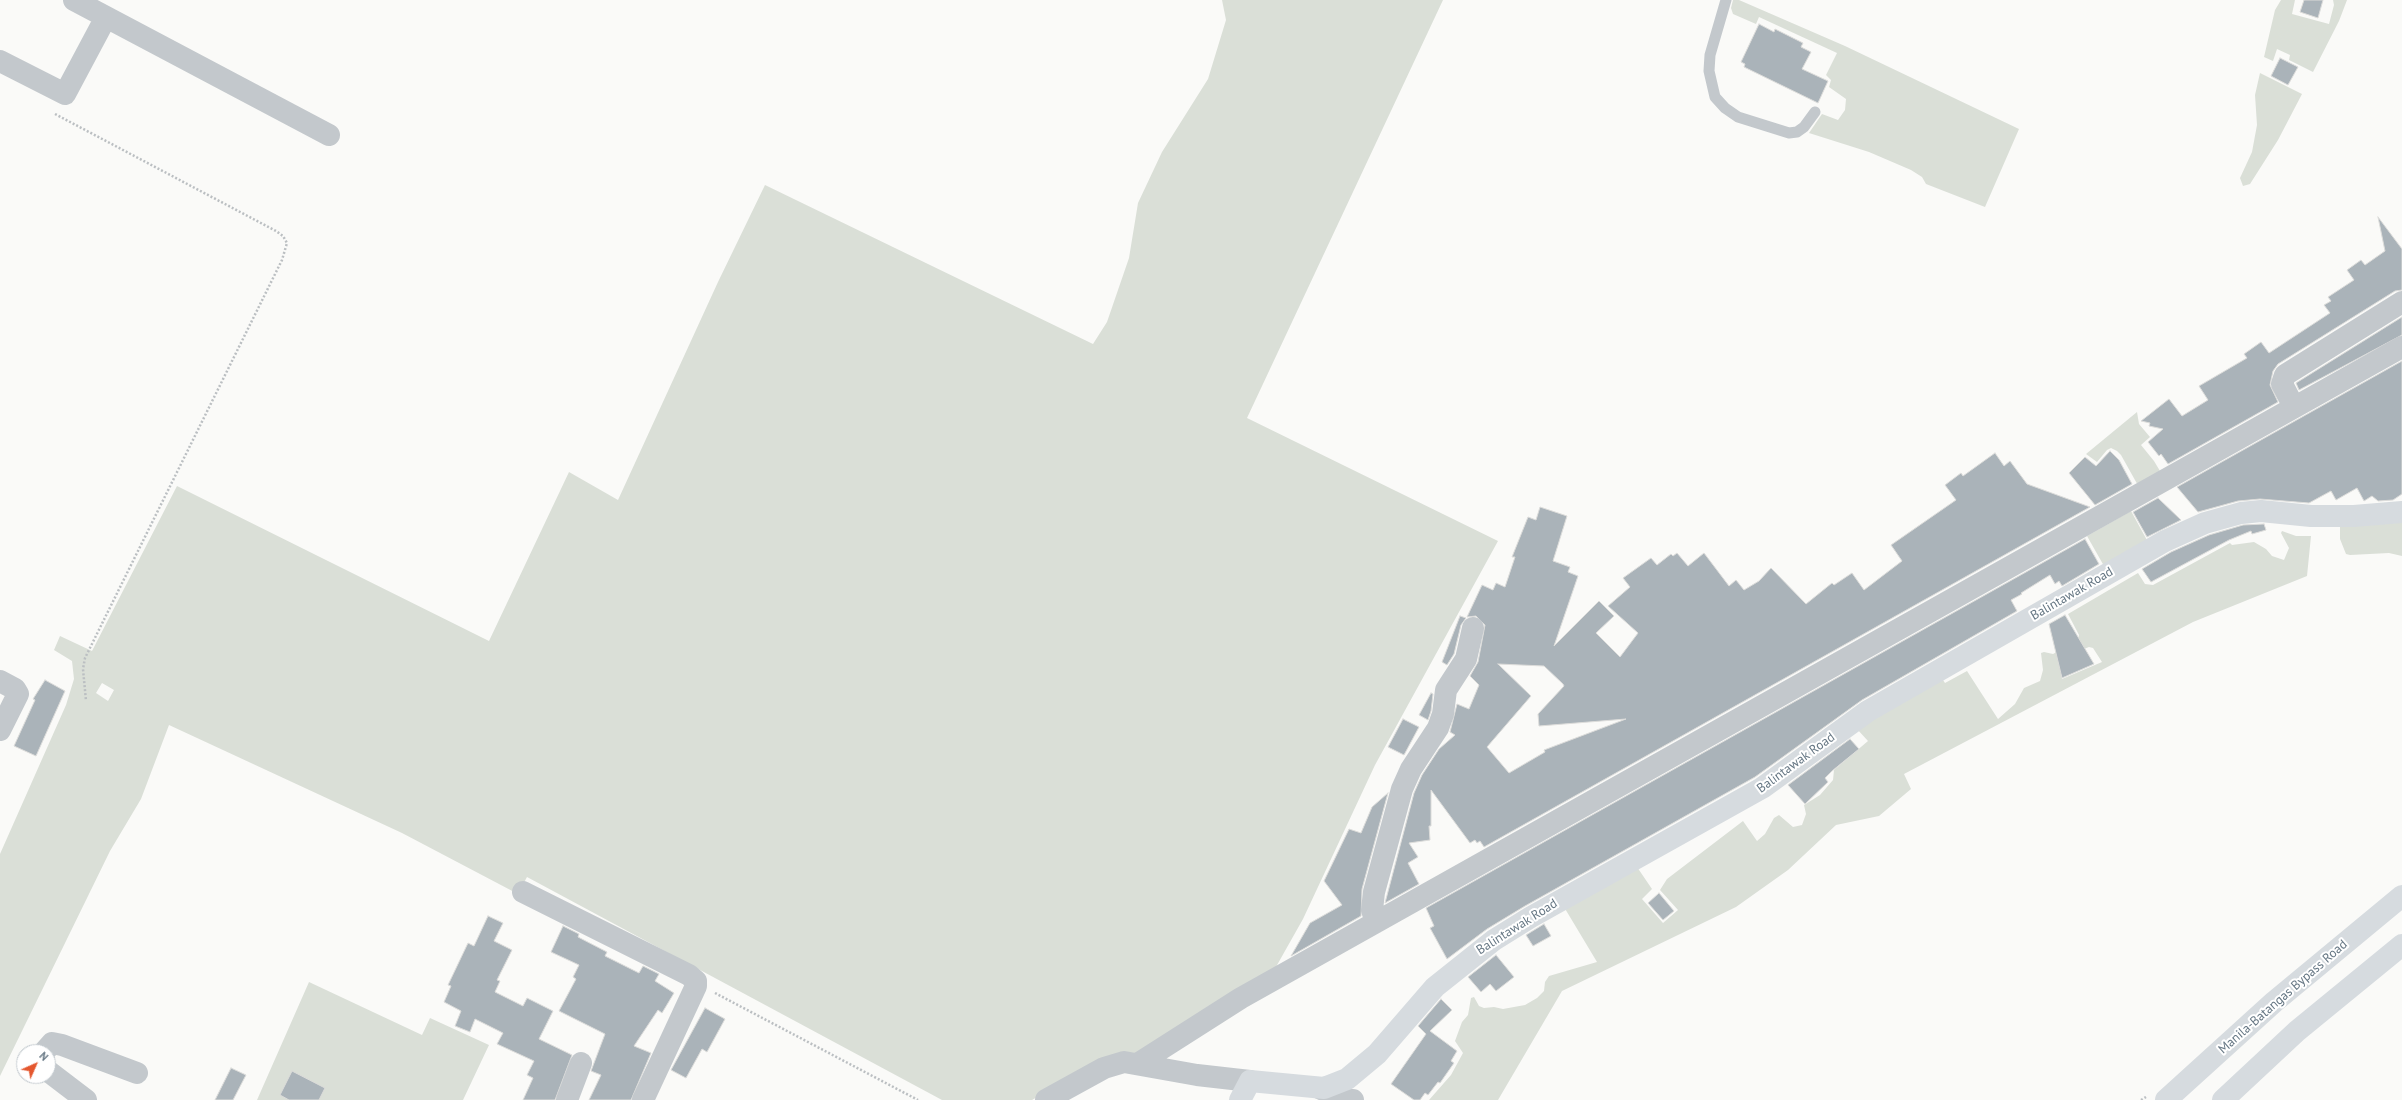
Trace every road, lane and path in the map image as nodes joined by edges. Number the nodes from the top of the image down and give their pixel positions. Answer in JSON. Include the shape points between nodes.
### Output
{"nodes":[{"id":1,"x":74,"y":0,"type":"edge"},
{"id":2,"x":1726,"y":0,"type":"edge"},
{"id":3,"x":106,"y":17,"type":"junction"},
{"id":4,"x":0,"y":61,"type":"edge"},
{"id":5,"x":1815,"y":112,"type":"dead end"},
{"id":6,"x":54,"y":113,"type":"dead end"},
{"id":7,"x":329,"y":135,"type":"dead end"},
{"id":8,"x":2402,"y":302,"type":"edge"},
{"id":9,"x":2402,"y":347,"type":"edge"},
{"id":10,"x":2294,"y":407,"type":"junction"},
{"id":11,"x":2402,"y":512,"type":"edge"},
{"id":12,"x":1473,"y":628,"type":"dead end"},
{"id":13,"x":0,"y":681,"type":"edge"},
{"id":14,"x":86,"y":701,"type":"dead end"},
{"id":15,"x":0,"y":730,"type":"edge"},
{"id":16,"x":523,"y":892,"type":"dead end"},
{"id":17,"x":2402,"y":896,"type":"edge"},
{"id":18,"x":1376,"y":922,"type":"junction"},
{"id":19,"x":2402,"y":945,"type":"edge"},
{"id":20,"x":696,"y":983,"type":"junction"},
{"id":21,"x":56,"y":1044,"type":"edge"},
{"id":22,"x":581,"y":1063,"type":"dead end"},
{"id":23,"x":1139,"y":1063,"type":"junction"},
{"id":24,"x":137,"y":1073,"type":"dead end"},
{"id":25,"x":56,"y":1077,"type":"edge"},
{"id":26,"x":1250,"y":1081,"type":"junction"},
{"id":27,"x":1319,"y":1088,"type":"junction"},
{"id":28,"x":86,"y":1100,"type":"edge"},
{"id":29,"x":567,"y":1100,"type":"edge"},
{"id":30,"x":643,"y":1100,"type":"edge"},
{"id":31,"x":918,"y":1100,"type":"edge"},
{"id":32,"x":1046,"y":1100,"type":"edge"},
{"id":33,"x":1240,"y":1100,"type":"edge"},
{"id":34,"x":1353,"y":1100,"type":"edge"},
{"id":35,"x":2166,"y":1100,"type":"edge"},
{"id":36,"x":2223,"y":1100,"type":"edge"}],
"edges":[{"from":1,"to":3,"type":"street"},
{"from":2,"to":5,"type":"lane","via":[[1710,55],[1709,72],[1715,97],[1738,117],[1789,133],[1797,132],[1804,127]]},
{"from":3,"to":4,"type":"street","via":[[65,94]]},
{"from":3,"to":7,"type":"street"},
{"from":6,"to":14,"type":"path","via":[[276,231],[287,243],[282,260],[85,658],[83,669]]},
{"from":8,"to":10,"type":"street","via":[[2285,375],[2282,384]]},
{"from":9,"to":10,"type":"street"},
{"from":10,"to":18,"type":"street"},
{"from":11,"to":27,"type":"main road","name":"Balintawak Road","via":[[2354,516],[2311,516],[2260,511],[2241,513],[2205,524],[2165,541],[1875,707],[1762,788],[1494,940],[1435,987],[1378,1054],[1361,1069],[1335,1085]]},
{"from":12,"to":18,"type":"street","via":[[1466,659],[1446,690],[1443,714],[1438,728],[1411,769],[1402,789],[1374,892],[1372,910]]},
{"from":13,"to":15,"type":"street","via":[[15,689],[18,694]]},
{"from":16,"to":20,"type":"street","via":[[689,975]]},
{"from":17,"to":35,"type":"main road","name":"Manila-Batangas Bypass Road","via":[[2274,1002]]},
{"from":18,"to":23,"type":"street","via":[[1241,998]]},
{"from":19,"to":36,"type":"main road","via":[[2297,1031]]},
{"from":20,"to":30,"type":"street"},
{"from":20,"to":31,"type":"path"},
{"from":21,"to":24,"type":"street"},
{"from":22,"to":29,"type":"street"},
{"from":23,"to":26,"type":"street","via":[[1197,1075]]},
{"from":23,"to":32,"type":"street","via":[[1112,1064]]},
{"from":25,"to":28,"type":"street"},
{"from":26,"to":27,"type":"main road","name":"Balintawak Road"},
{"from":26,"to":33,"type":"main road"},
{"from":27,"to":34,"type":"street","via":[[1346,1100]]}]}
